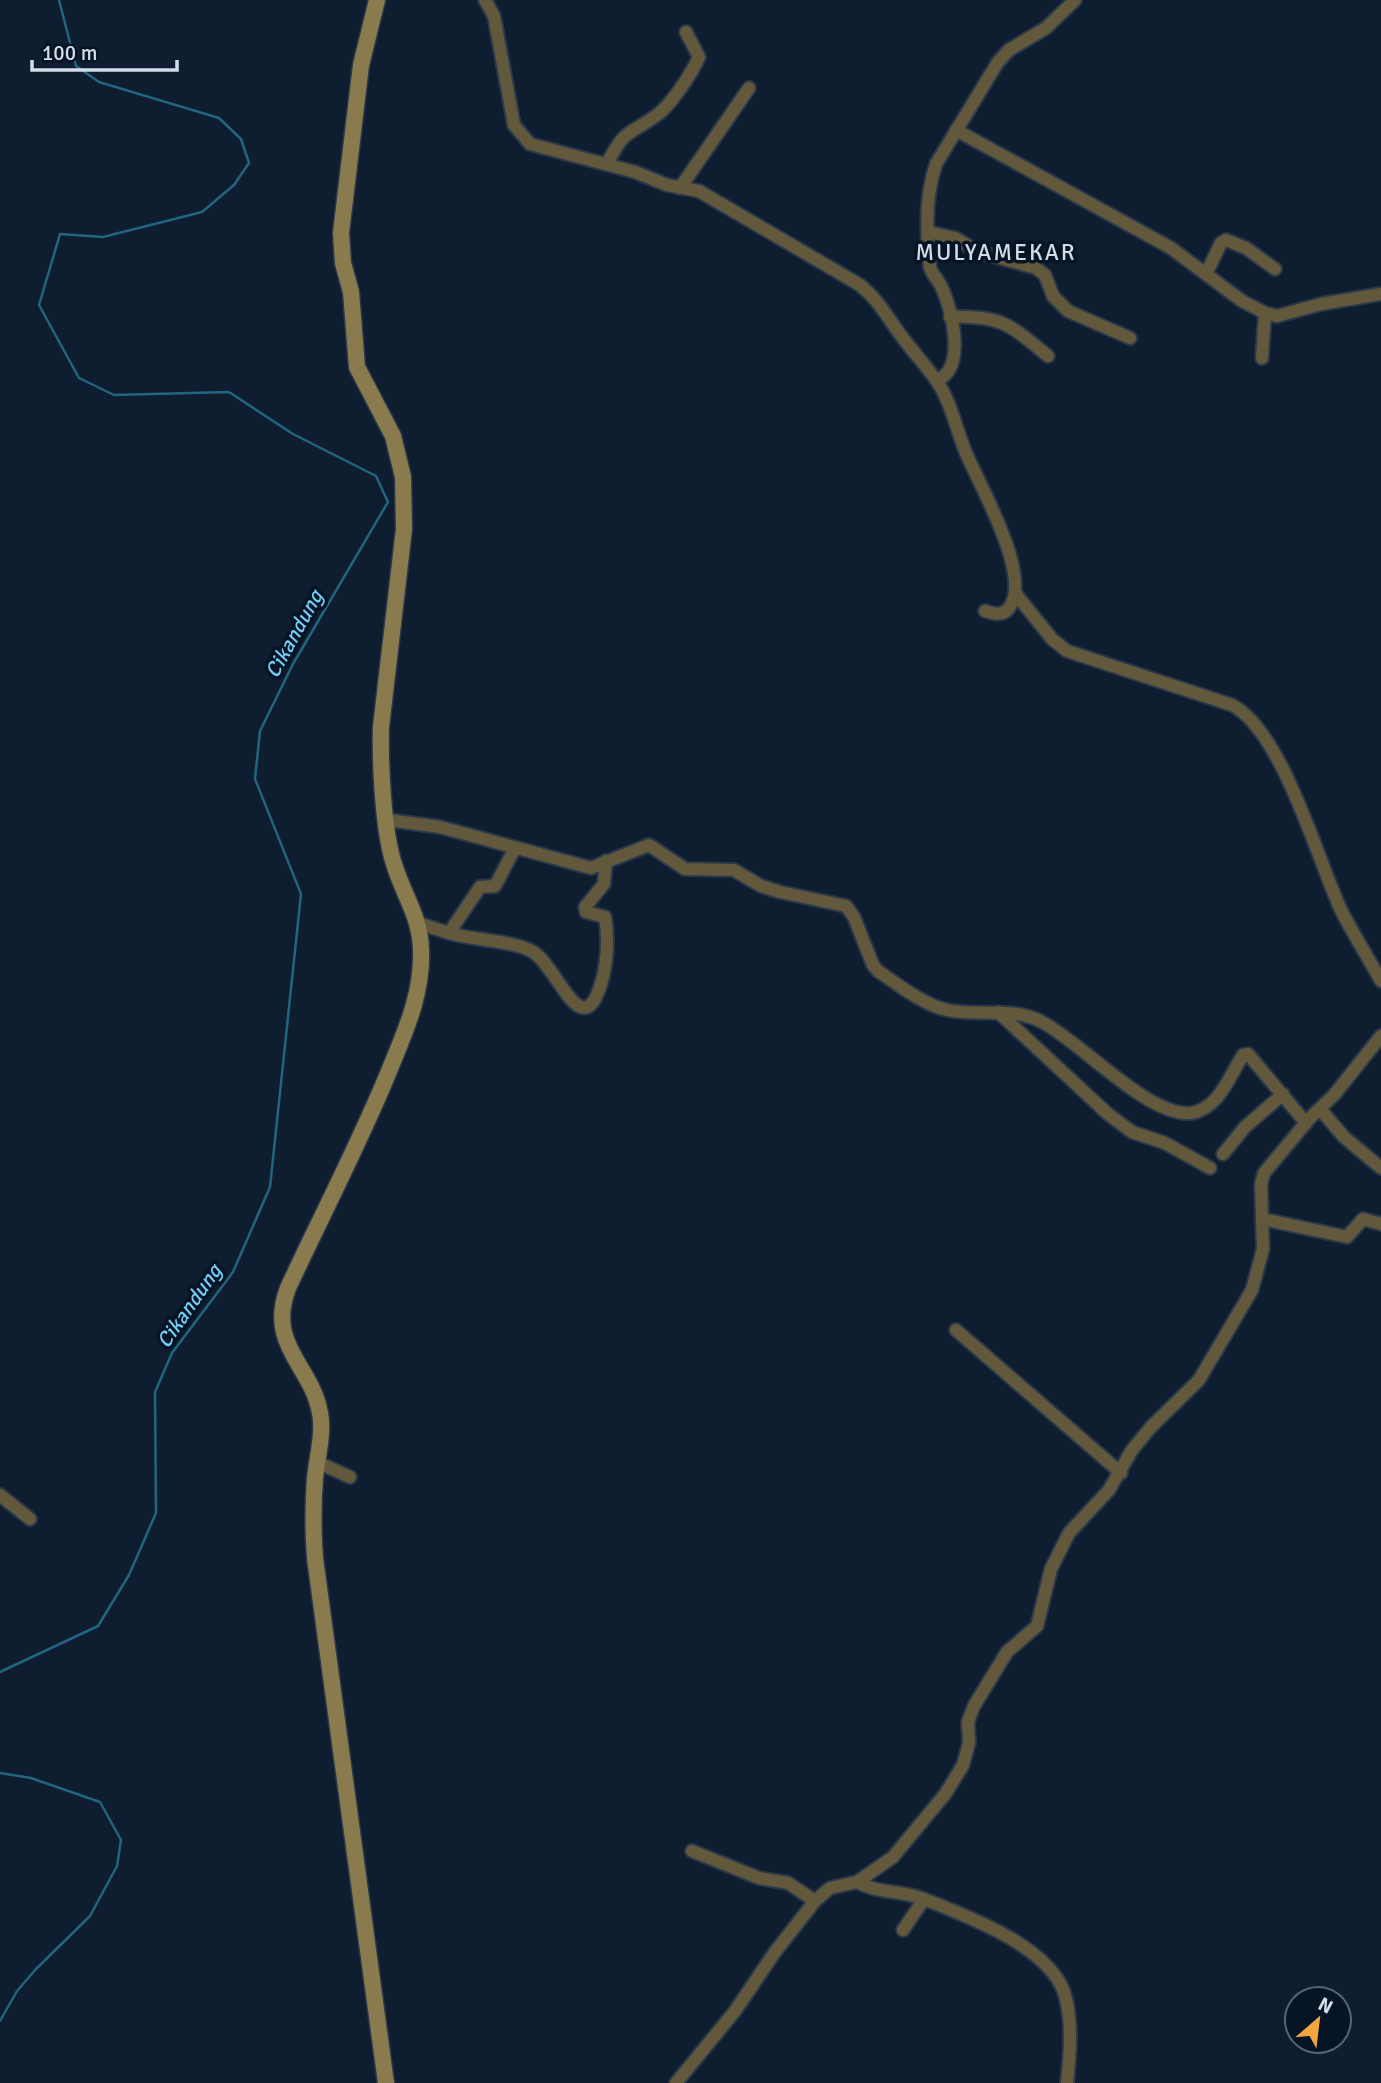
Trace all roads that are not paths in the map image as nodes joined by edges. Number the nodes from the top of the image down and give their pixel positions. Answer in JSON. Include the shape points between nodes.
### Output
{"nodes":[{"id":1,"x":377,"y":0,"type":"edge"},
{"id":2,"x":485,"y":0,"type":"edge"},
{"id":3,"x":1075,"y":0,"type":"edge"},
{"id":4,"x":686,"y":32,"type":"dead end"},
{"id":5,"x":748,"y":88,"type":"dead end"},
{"id":6,"x":957,"y":130,"type":"junction"},
{"id":7,"x":607,"y":164,"type":"junction"},
{"id":8,"x":680,"y":188,"type":"junction"},
{"id":9,"x":929,"y":232,"type":"junction"},
{"id":10,"x":1275,"y":270,"type":"dead end"},
{"id":11,"x":1207,"y":272,"type":"junction"},
{"id":12,"x":1381,"y":294,"type":"edge"},
{"id":13,"x":1265,"y":313,"type":"junction"},
{"id":14,"x":950,"y":317,"type":"junction"},
{"id":15,"x":1130,"y":338,"type":"dead end"},
{"id":16,"x":1048,"y":356,"type":"dead end"},
{"id":17,"x":1262,"y":358,"type":"dead end"},
{"id":18,"x":937,"y":380,"type":"junction"},
{"id":19,"x":1015,"y":593,"type":"junction"},
{"id":20,"x":985,"y":611,"type":"dead end"},
{"id":21,"x":388,"y":820,"type":"junction"},
{"id":22,"x":515,"y":848,"type":"junction"},
{"id":23,"x":606,"y":861,"type":"junction"},
{"id":24,"x":418,"y":923,"type":"junction"},
{"id":25,"x":449,"y":933,"type":"junction"},
{"id":26,"x":1381,"y":981,"type":"edge"},
{"id":27,"x":998,"y":1012,"type":"junction"},
{"id":28,"x":1381,"y":1036,"type":"edge"},
{"id":29,"x":1283,"y":1094,"type":"junction"},
{"id":30,"x":1320,"y":1109,"type":"junction"},
{"id":31,"x":1306,"y":1123,"type":"junction"},
{"id":32,"x":1223,"y":1154,"type":"dead end"},
{"id":33,"x":1210,"y":1168,"type":"dead end"},
{"id":34,"x":1381,"y":1168,"type":"edge"},
{"id":35,"x":1262,"y":1219,"type":"junction"},
{"id":36,"x":1381,"y":1224,"type":"edge"},
{"id":37,"x":956,"y":1330,"type":"dead end"},
{"id":38,"x":317,"y":1462,"type":"junction"},
{"id":39,"x":1121,"y":1473,"type":"junction"},
{"id":40,"x":350,"y":1477,"type":"dead end"},
{"id":41,"x":0,"y":1495,"type":"edge"},
{"id":42,"x":30,"y":1519,"type":"dead end"},
{"id":43,"x":692,"y":1851,"type":"dead end"},
{"id":44,"x":857,"y":1882,"type":"junction"},
{"id":45,"x":923,"y":1899,"type":"junction"},
{"id":46,"x":815,"y":1901,"type":"junction"},
{"id":47,"x":903,"y":1930,"type":"dead end"},
{"id":48,"x":386,"y":2083,"type":"edge"},
{"id":49,"x":676,"y":2083,"type":"edge"},
{"id":50,"x":1067,"y":2083,"type":"edge"}],
"edges":[{"from":1,"to":21,"type":"street","via":[[361,65],[341,233],[357,367],[393,436],[403,477],[404,529],[381,727]]},
{"from":2,"to":7,"type":"street","via":[[494,16],[514,125],[520,135],[542,148]]},
{"from":3,"to":6,"type":"street","via":[[1046,28],[1003,55]]},
{"from":4,"to":7,"type":"street","via":[[699,57],[694,69],[659,114],[619,140]]},
{"from":5,"to":8,"type":"street"},
{"from":6,"to":9,"type":"street","via":[[930,182]]},
{"from":6,"to":11,"type":"street","via":[[1024,164]]},
{"from":7,"to":8,"type":"street"},
{"from":8,"to":18,"type":"street","via":[[709,197],[860,285],[880,301]]},
{"from":9,"to":14,"type":"street","via":[[931,271],[941,286]]},
{"from":9,"to":15,"type":"street","via":[[1036,268],[1068,311]]},
{"from":10,"to":11,"type":"street","via":[[1246,248],[1226,240]]},
{"from":11,"to":13,"type":"street"},
{"from":12,"to":13,"type":"street","via":[[1277,316]]},
{"from":13,"to":17,"type":"street"},
{"from":14,"to":16,"type":"street","via":[[994,318]]},
{"from":14,"to":18,"type":"street","via":[[956,338],[954,359],[948,373]]},
{"from":18,"to":19,"type":"street","via":[[1001,534],[1016,575]]},
{"from":19,"to":20,"type":"street","via":[[1005,612]]},
{"from":19,"to":26,"type":"street","via":[[1067,652],[1232,705],[1250,717],[1264,733],[1341,910]]},
{"from":21,"to":22,"type":"street","via":[[440,827]]},
{"from":21,"to":24,"type":"street","via":[[393,862]]},
{"from":22,"to":23,"type":"street","via":[[591,868]]},
{"from":22,"to":25,"type":"street","via":[[501,880],[495,886],[482,886]]},
{"from":23,"to":25,"type":"street","via":[[604,884],[585,907],[586,912],[605,917],[607,929],[603,978],[590,1008],[571,1002],[552,969],[533,951]]},
{"from":23,"to":27,"type":"street","via":[[649,845],[685,869],[734,870],[761,886],[846,906],[873,965],[886,977],[947,1010]]},
{"from":24,"to":25,"type":"street"},
{"from":24,"to":38,"type":"street","via":[[422,977],[414,1006],[377,1100],[283,1306],[283,1330],[321,1415]]},
{"from":27,"to":29,"type":"street","via":[[1041,1021],[1149,1100],[1172,1110],[1193,1113],[1206,1106],[1220,1094],[1245,1053]]},
{"from":27,"to":33,"type":"street","via":[[1132,1132],[1172,1146]]},
{"from":28,"to":30,"type":"street"},
{"from":29,"to":31,"type":"street"},
{"from":29,"to":32,"type":"street","via":[[1245,1127]]},
{"from":30,"to":31,"type":"street"},
{"from":30,"to":34,"type":"street","via":[[1344,1138]]},
{"from":31,"to":35,"type":"street","via":[[1264,1173]]},
{"from":35,"to":36,"type":"street","via":[[1347,1237],[1363,1219]]},
{"from":35,"to":39,"type":"street","via":[[1263,1249],[1257,1276],[1228,1332],[1199,1380],[1151,1427]]},
{"from":37,"to":39,"type":"street"},
{"from":38,"to":40,"type":"street"},
{"from":38,"to":48,"type":"street","via":[[314,1537],[319,1601]]},
{"from":39,"to":44,"type":"street","via":[[1069,1533],[1051,1569],[1037,1626],[1007,1652],[982,1690],[968,1722],[970,1742],[964,1765],[946,1793],[893,1857]]},
{"from":41,"to":42,"type":"street"},
{"from":43,"to":46,"type":"street","via":[[759,1878],[788,1883]]},
{"from":44,"to":45,"type":"street"},
{"from":44,"to":46,"type":"street","via":[[830,1888]]},
{"from":45,"to":47,"type":"street"},
{"from":45,"to":50,"type":"street","via":[[967,1916],[1044,1963],[1064,1993],[1070,2054]]},
{"from":46,"to":49,"type":"street"}]}
